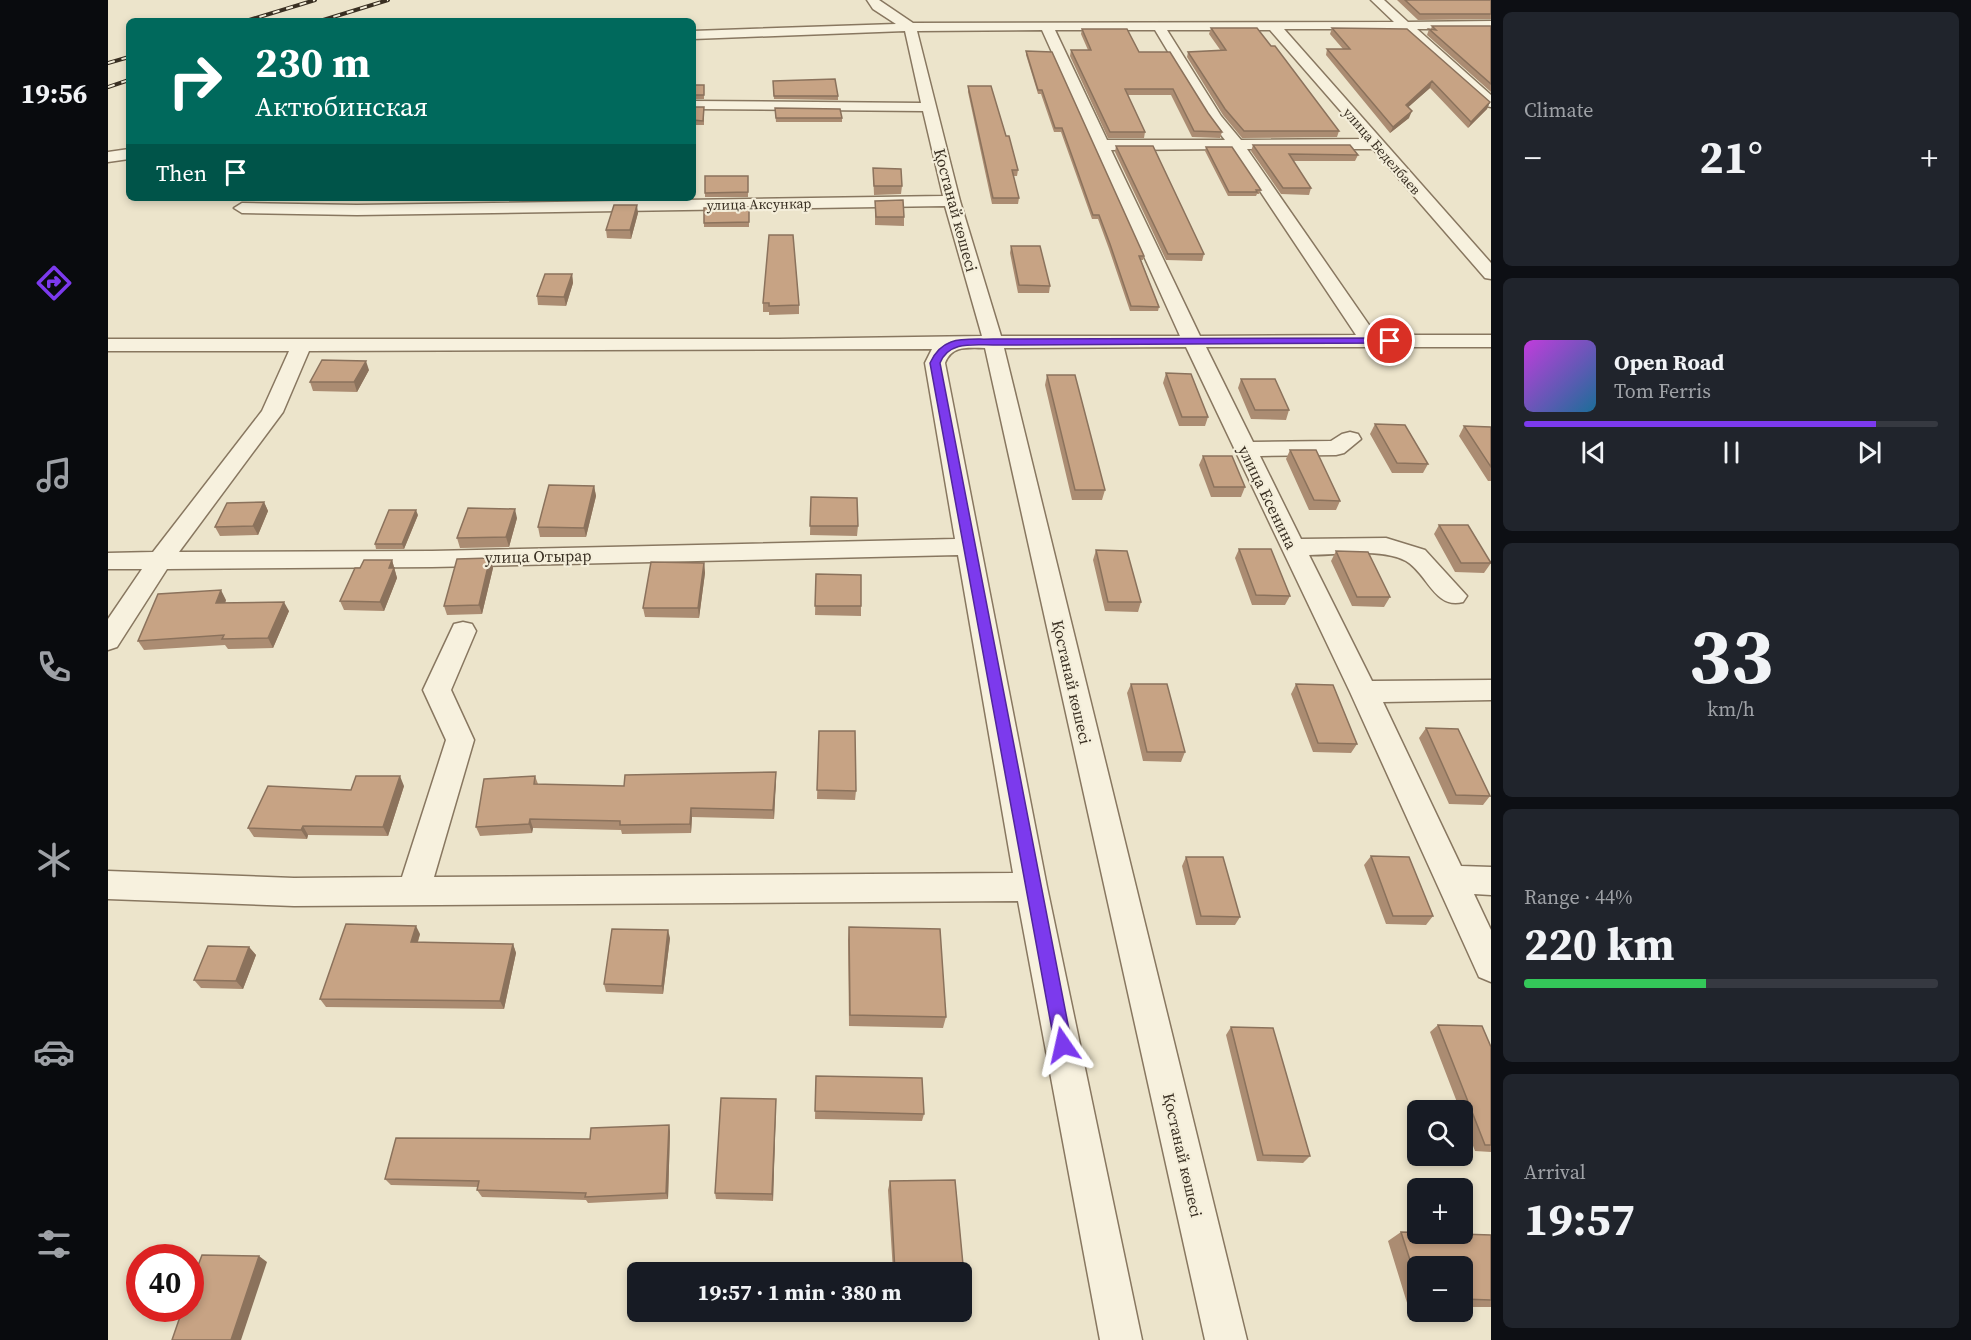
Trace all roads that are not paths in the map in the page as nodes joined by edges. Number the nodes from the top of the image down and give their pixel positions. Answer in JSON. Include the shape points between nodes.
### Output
{"nodes":[{"id":1,"x":873,"y":0,"type":"edge"},
{"id":2,"x":1377,"y":0,"type":"edge"},
{"id":3,"x":1405,"y":25,"type":"junction"},
{"id":4,"x":1491,"y":25,"type":"edge"},
{"id":5,"x":1274,"y":26,"type":"junction"},
{"id":6,"x":910,"y":27,"type":"junction"},
{"id":7,"x":1047,"y":27,"type":"junction"},
{"id":8,"x":1158,"y":27,"type":"junction"},
{"id":9,"x":696,"y":35,"type":"edge"},
{"id":10,"x":1491,"y":103,"type":"edge"},
{"id":11,"x":696,"y":105,"type":"edge"},
{"id":12,"x":929,"y":106,"type":"junction"},
{"id":13,"x":1375,"y":144,"type":"junction"},
{"id":14,"x":1101,"y":145,"type":"junction"},
{"id":15,"x":1237,"y":145,"type":"junction"},
{"id":16,"x":126,"y":154,"type":"edge"},
{"id":17,"x":108,"y":157,"type":"edge"},
{"id":18,"x":952,"y":201,"type":"junction"},
{"id":19,"x":242,"y":208,"type":"dead end"},
{"id":20,"x":1491,"y":274,"type":"edge"},
{"id":21,"x":1370,"y":341,"type":"junction"},
{"id":22,"x":1491,"y":341,"type":"edge"},
{"id":23,"x":993,"y":342,"type":"junction"},
{"id":24,"x":1192,"y":342,"type":"junction"},
{"id":25,"x":952,"y":344,"type":"junction"},
{"id":26,"x":108,"y":345,"type":"edge"},
{"id":27,"x":302,"y":345,"type":"junction"},
{"id":28,"x":1350,"y":439,"type":"dead end"},
{"id":29,"x":1245,"y":449,"type":"junction"},
{"id":30,"x":969,"y":547,"type":"junction"},
{"id":31,"x":1293,"y":547,"type":"junction"},
{"id":32,"x":161,"y":559,"type":"junction"},
{"id":33,"x":108,"y":561,"type":"edge"},
{"id":34,"x":1454,"y":596,"type":"dead end"},
{"id":35,"x":463,"y":631,"type":"dead end"},
{"id":36,"x":108,"y":640,"type":"edge"},
{"id":37,"x":1491,"y":690,"type":"edge"},
{"id":38,"x":1364,"y":692,"type":"junction"},
{"id":39,"x":1451,"y":880,"type":"junction"},
{"id":40,"x":1491,"y":881,"type":"edge"},
{"id":41,"x":108,"y":885,"type":"edge"},
{"id":42,"x":1031,"y":887,"type":"junction"},
{"id":43,"x":414,"y":891,"type":"junction"},
{"id":44,"x":1491,"y":966,"type":"edge"},
{"id":45,"x":1121,"y":1340,"type":"edge"},
{"id":46,"x":1226,"y":1340,"type":"edge"}],
"edges":[{"from":1,"to":6,"type":"street"},
{"from":2,"to":3,"type":"street"},
{"from":3,"to":4,"type":"street"},
{"from":3,"to":5,"type":"street"},
{"from":3,"to":10,"type":"street"},
{"from":5,"to":8,"type":"street"},
{"from":5,"to":13,"type":"street","name":"улица Беделбаев"},
{"from":6,"to":7,"type":"street"},
{"from":6,"to":9,"type":"street"},
{"from":6,"to":12,"type":"street","name":"Қостанай көшесі"},
{"from":7,"to":8,"type":"street"},
{"from":7,"to":14,"type":"street","name":"улица Есенина"},
{"from":8,"to":15,"type":"street","via":[[1215,118]]},
{"from":11,"to":12,"type":"street"},
{"from":12,"to":18,"type":"street","name":"Қостанай көшесі"},
{"from":13,"to":15,"type":"street"},
{"from":13,"to":20,"type":"street","name":"улица Беделбаев"},
{"from":14,"to":15,"type":"street"},
{"from":14,"to":24,"type":"street","name":"улица Есенина"},
{"from":15,"to":21,"type":"street"},
{"from":16,"to":17,"type":"street"},
{"from":18,"to":19,"type":"street","name":"улица Аксункар","via":[[357,210]]},
{"from":18,"to":23,"type":"street","name":"Қостанай көшесі"},
{"from":21,"to":22,"type":"street"},
{"from":21,"to":24,"type":"street"},
{"from":23,"to":24,"type":"street"},
{"from":23,"to":25,"type":"street"},
{"from":23,"to":46,"type":"street","name":"Қостанай көшесі"},
{"from":24,"to":29,"type":"street","name":"улица Есенина"},
{"from":25,"to":27,"type":"street"},
{"from":25,"to":30,"type":"street","via":[[939,353],[935,363]]},
{"from":26,"to":27,"type":"street"},
{"from":27,"to":32,"type":"street","via":[[272,412]]},
{"from":28,"to":29,"type":"street","via":[[1336,448]]},
{"from":29,"to":31,"type":"street","name":"улица Есенина"},
{"from":30,"to":32,"type":"street","name":"улица Отырар","via":[[444,558]]},
{"from":30,"to":42,"type":"street"},
{"from":31,"to":34,"type":"street","via":[[1386,546],[1416,556]]},
{"from":31,"to":38,"type":"street","name":"улица Есенина"},
{"from":32,"to":33,"type":"street","name":"улица Отырар"},
{"from":32,"to":36,"type":"street"},
{"from":35,"to":43,"type":"street","via":[[437,690],[460,740]]},
{"from":37,"to":38,"type":"street"},
{"from":38,"to":39,"type":"street","name":"улица Есенина"},
{"from":39,"to":40,"type":"street"},
{"from":39,"to":44,"type":"street","name":"улица Есенина"},
{"from":41,"to":43,"type":"street","via":[[294,892]]},
{"from":42,"to":43,"type":"street"},
{"from":42,"to":45,"type":"street"}]}
